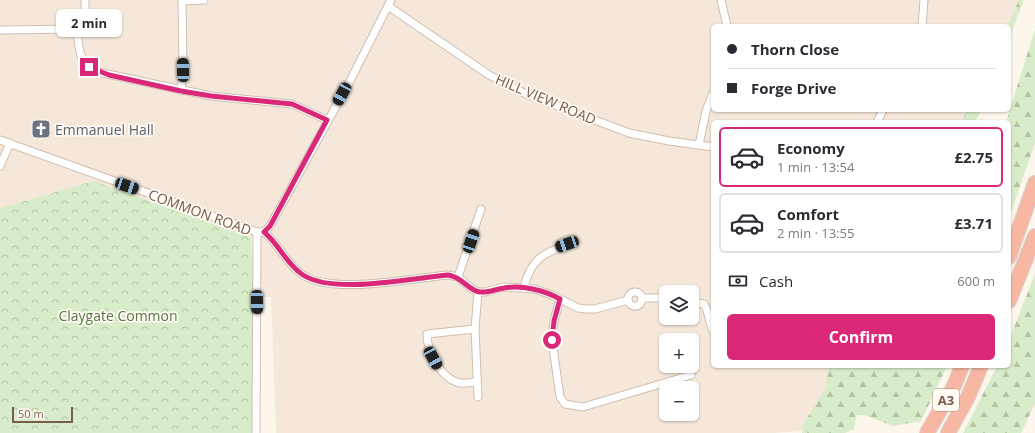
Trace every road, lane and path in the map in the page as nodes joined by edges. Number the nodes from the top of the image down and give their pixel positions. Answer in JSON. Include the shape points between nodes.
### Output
{"nodes":[{"id":1,"x":85,"y":0,"type":"edge"},
{"id":2,"x":182,"y":0,"type":"edge"},
{"id":3,"x":204,"y":0,"type":"edge"},
{"id":4,"x":721,"y":0,"type":"edge"},
{"id":5,"x":924,"y":0,"type":"edge"},
{"id":6,"x":390,"y":3,"type":"edge"},
{"id":7,"x":726,"y":24,"type":"edge"},
{"id":8,"x":922,"y":24,"type":"edge"},
{"id":9,"x":77,"y":29,"type":"junction"},
{"id":10,"x":0,"y":30,"type":"edge"},
{"id":11,"x":181,"y":91,"type":"junction"},
{"id":12,"x":711,"y":98,"type":"edge"},
{"id":13,"x":327,"y":120,"type":"junction"},
{"id":14,"x":0,"y":140,"type":"edge"},
{"id":15,"x":10,"y":143,"type":"junction"},
{"id":16,"x":699,"y":145,"type":"junction"},
{"id":17,"x":711,"y":147,"type":"edge"},
{"id":18,"x":0,"y":166,"type":"edge"},
{"id":19,"x":1035,"y":183,"type":"edge"},
{"id":20,"x":481,"y":209,"type":"dead end"},
{"id":21,"x":261,"y":232,"type":"junction"},
{"id":22,"x":1035,"y":236,"type":"edge"},
{"id":23,"x":567,"y":244,"type":"dead end"},
{"id":24,"x":1011,"y":250,"type":"edge"},
{"id":25,"x":458,"y":277,"type":"junction"},
{"id":26,"x":524,"y":288,"type":"junction"},
{"id":27,"x":478,"y":292,"type":"junction"},
{"id":28,"x":1011,"y":296,"type":"edge"},
{"id":29,"x":659,"y":298,"type":"edge"},
{"id":30,"x":560,"y":299,"type":"junction"},
{"id":31,"x":699,"y":303,"type":"edge"},
{"id":32,"x":711,"y":326,"type":"edge"},
{"id":33,"x":475,"y":330,"type":"junction"},
{"id":34,"x":961,"y":368,"type":"edge"},
{"id":35,"x":980,"y":368,"type":"edge"},
{"id":36,"x":691,"y":375,"type":"dead end"},
{"id":37,"x":476,"y":382,"type":"junction"},
{"id":38,"x":478,"y":397,"type":"dead end"},
{"id":39,"x":256,"y":433,"type":"edge"},
{"id":40,"x":927,"y":433,"type":"edge"},
{"id":41,"x":948,"y":433,"type":"edge"}],
"edges":[{"from":1,"to":9,"type":"street","via":[[85,24]]},
{"from":2,"to":3,"type":"street"},
{"from":2,"to":11,"type":"street"},
{"from":4,"to":7,"type":"street"},
{"from":5,"to":8,"type":"street"},
{"from":6,"to":13,"type":"street"},
{"from":6,"to":16,"type":"street","name":"HILL VIEW ROAD","via":[[489,75],[526,94],[629,133]]},
{"from":9,"to":10,"type":"street"},
{"from":9,"to":11,"type":"street","via":[[80,54],[89,67],[109,75]]},
{"from":11,"to":13,"type":"street","via":[[292,104]]},
{"from":12,"to":16,"type":"street"},
{"from":13,"to":21,"type":"street","via":[[270,226]]},
{"from":14,"to":15,"type":"street","name":"COMMON ROAD"},
{"from":15,"to":18,"type":"street"},
{"from":15,"to":21,"type":"street","name":"COMMON ROAD"},
{"from":16,"to":17,"type":"street","name":"HILL VIEW ROAD"},
{"from":19,"to":24,"type":"highway"},
{"from":20,"to":25,"type":"street"},
{"from":21,"to":25,"type":"street","via":[[295,268],[314,280],[328,284],[448,275]]},
{"from":21,"to":39,"type":"street"},
{"from":22,"to":28,"type":"highway"},
{"from":23,"to":26,"type":"street","via":[[540,257],[526,277]]},
{"from":25,"to":27,"type":"street"},
{"from":26,"to":27,"type":"street","via":[[504,287]]},
{"from":26,"to":30,"type":"street","via":[[552,294]]},
{"from":27,"to":33,"type":"street"},
{"from":29,"to":30,"type":"street","via":[[642,298],[638,292],[632,292],[628,300],[595,309],[578,308]]},
{"from":30,"to":36,"type":"street","via":[[552,340],[560,397],[565,404],[583,407]]},
{"from":31,"to":32,"type":"street","via":[[704,304],[708,310]]},
{"from":33,"to":37,"type":"street"},
{"from":33,"to":37,"type":"street","via":[[427,334],[427,343],[444,373],[459,383]]},
{"from":34,"to":40,"type":"highway","number":"A3","via":[[954,386]]},
{"from":35,"to":41,"type":"highway","number":"A3"},
{"from":37,"to":38,"type":"street"}]}
